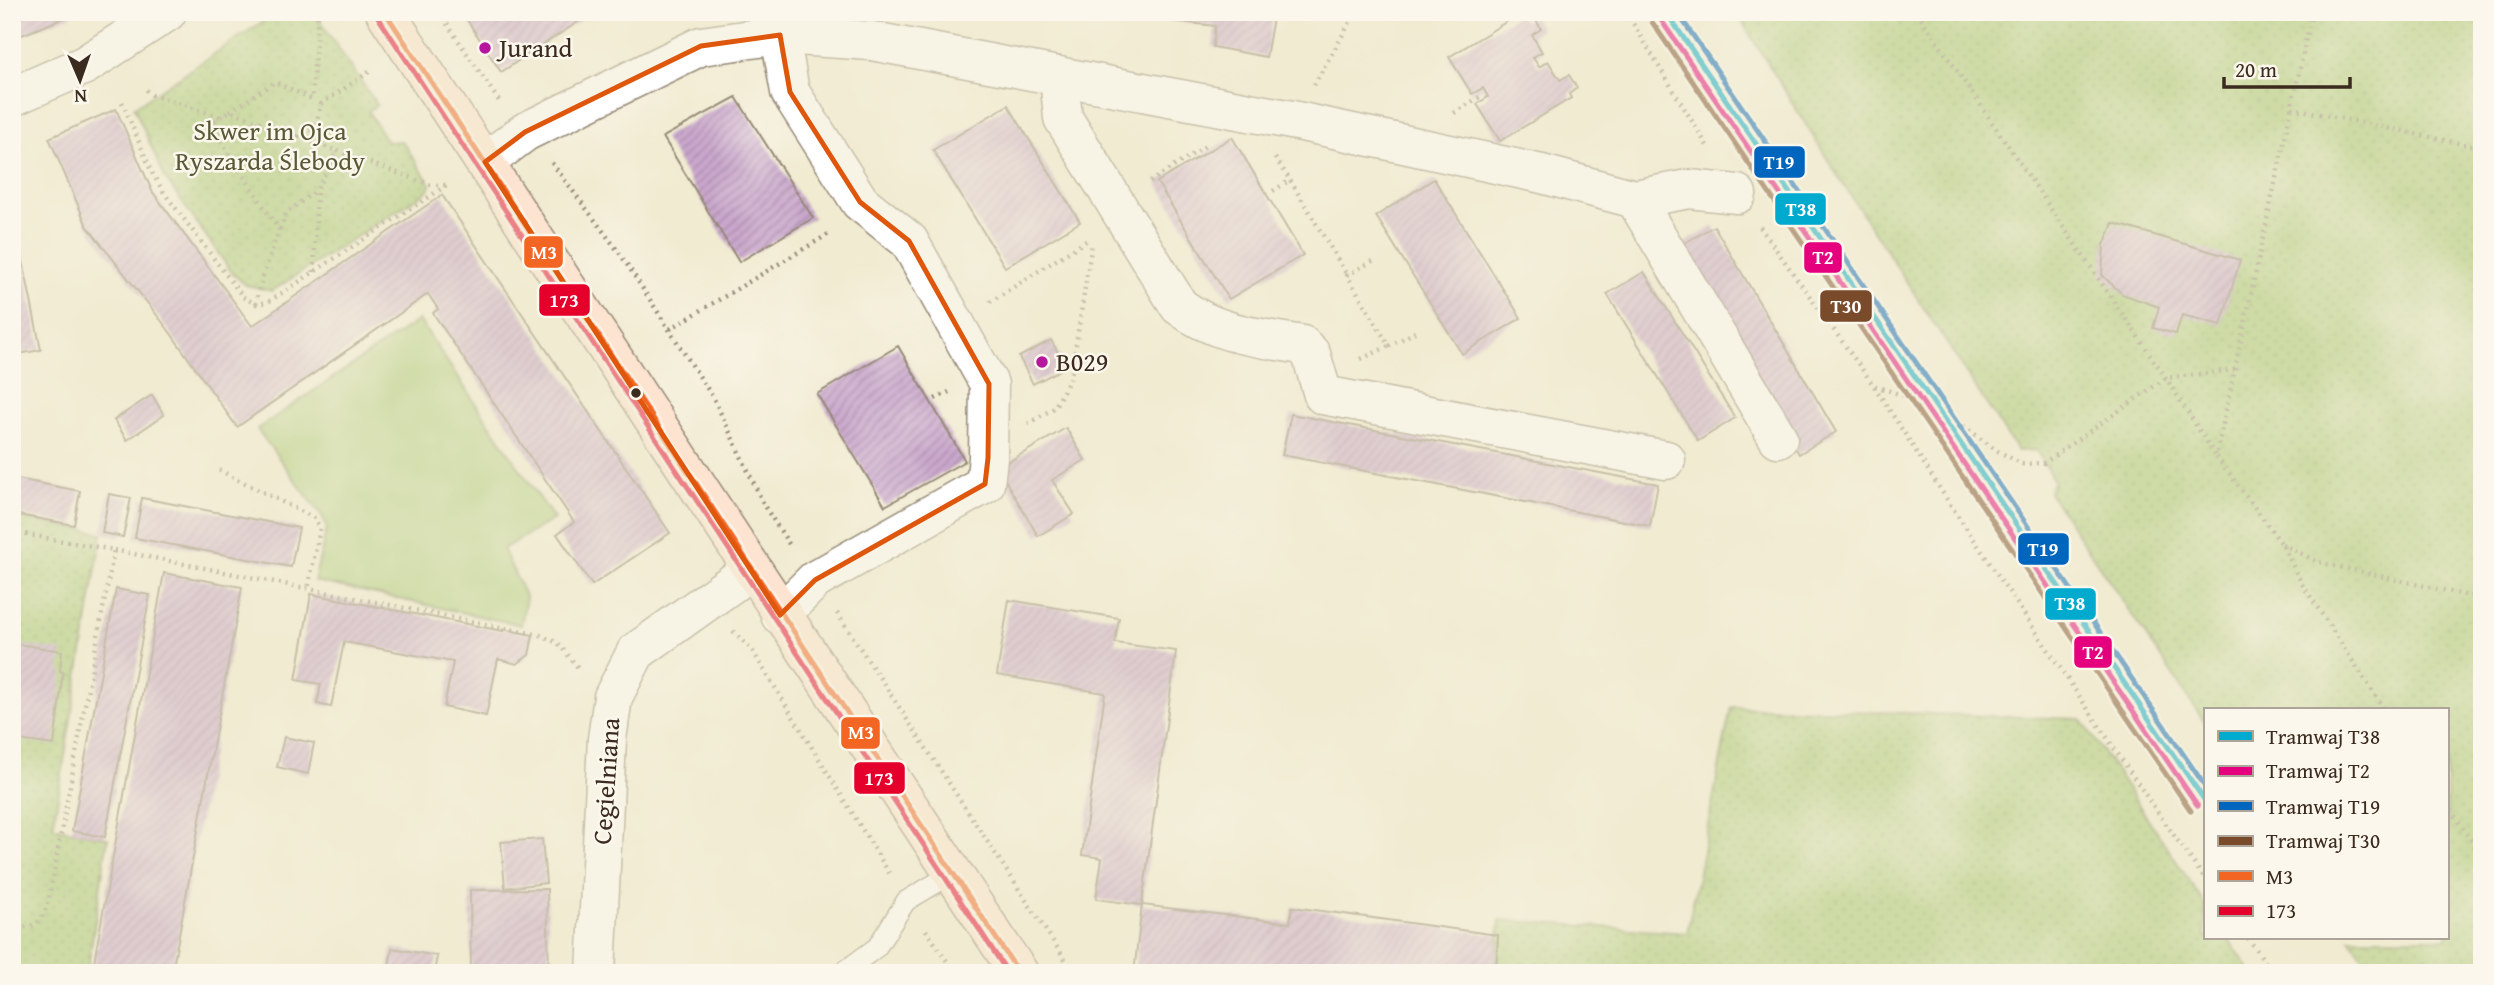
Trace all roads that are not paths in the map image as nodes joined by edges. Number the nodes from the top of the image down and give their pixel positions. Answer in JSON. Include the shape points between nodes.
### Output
{"nodes":[{"id":1,"x":167,"y":12,"type":"edge"},
{"id":2,"x":385,"y":12,"type":"edge"},
{"id":3,"x":779,"y":35,"type":"junction"},
{"id":4,"x":1059,"y":76,"type":"junction"},
{"id":5,"x":12,"y":97,"type":"edge"},
{"id":6,"x":485,"y":162,"type":"junction"},
{"id":7,"x":1737,"y":194,"type":"road end"},
{"id":8,"x":1634,"y":199,"type":"junction"},
{"id":9,"x":1778,"y":438,"type":"dead end"},
{"id":10,"x":1665,"y":460,"type":"dead end"},
{"id":11,"x":751,"y":570,"type":"junction"},
{"id":12,"x":780,"y":615,"type":"junction"},
{"id":13,"x":953,"y":873,"type":"junction"},
{"id":14,"x":597,"y":973,"type":"edge"},
{"id":15,"x":842,"y":973,"type":"edge"},
{"id":16,"x":1019,"y":973,"type":"edge"}],
"edges":[{"from":1,"to":5,"type":"street","via":[[85,65]]},
{"from":2,"to":6,"type":"main road"},
{"from":3,"to":4,"type":"street","via":[[872,41]]},
{"from":3,"to":6,"type":"street","via":[[701,46],[525,132]]},
{"from":3,"to":12,"type":"street","via":[[790,92],[860,202],[909,241],[989,384],[985,484],[815,580]]},
{"from":4,"to":8,"type":"street","via":[[1297,121],[1542,174]]},
{"from":4,"to":10,"type":"street","via":[[1063,118],[1179,306],[1198,320],[1227,331],[1302,345],[1311,354],[1323,395]]},
{"from":6,"to":11,"type":"main road"},
{"from":7,"to":8,"type":"street","via":[[1689,189]]},
{"from":8,"to":9,"type":"street"},
{"from":11,"to":12,"type":"main road"},
{"from":11,"to":14,"type":"street","name":"Cegielniana","via":[[636,652],[613,697],[607,739]]},
{"from":12,"to":13,"type":"main road"},
{"from":13,"to":15,"type":"lane","via":[[906,901],[877,947]]},
{"from":13,"to":16,"type":"main road"}]}
